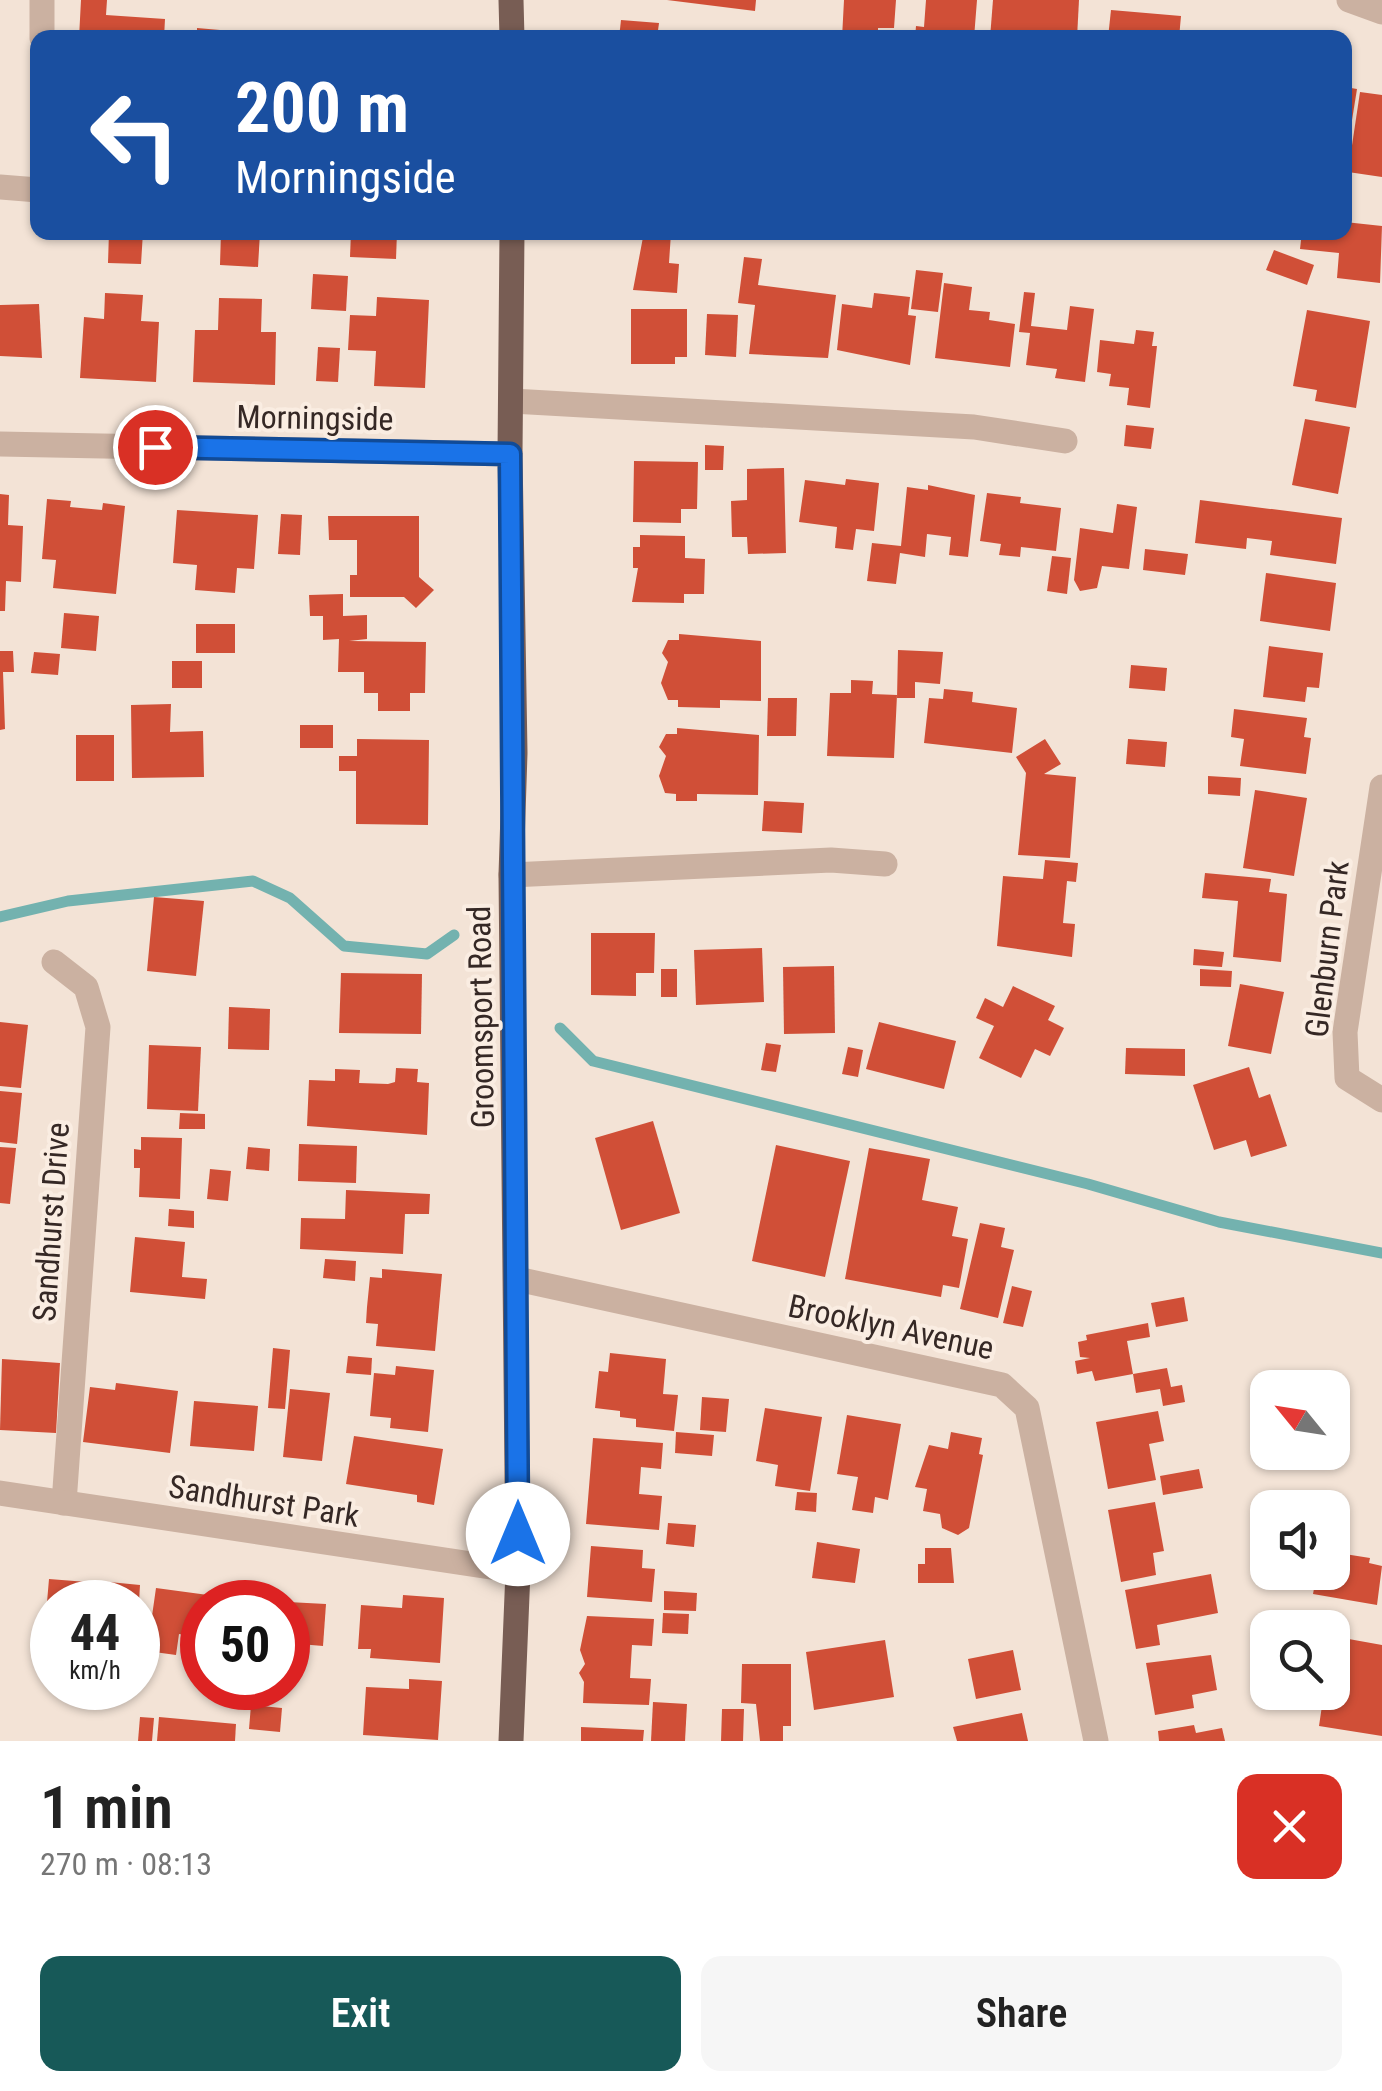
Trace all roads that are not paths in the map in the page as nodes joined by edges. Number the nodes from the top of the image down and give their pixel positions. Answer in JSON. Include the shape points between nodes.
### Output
{"nodes":[{"id":1,"x":42,"y":0,"type":"edge"},
{"id":2,"x":512,"y":0,"type":"edge"},
{"id":3,"x":1349,"y":0,"type":"edge"},
{"id":4,"x":1382,"y":12,"type":"edge"},
{"id":5,"x":42,"y":30,"type":"edge"},
{"id":6,"x":512,"y":30,"type":"edge"},
{"id":7,"x":0,"y":188,"type":"edge"},
{"id":8,"x":30,"y":190,"type":"edge"},
{"id":9,"x":512,"y":240,"type":"edge"},
{"id":10,"x":512,"y":401,"type":"junction"},
{"id":11,"x":1065,"y":441,"type":"dead end"},
{"id":12,"x":0,"y":444,"type":"edge"},
{"id":13,"x":510,"y":454,"type":"junction"},
{"id":14,"x":1382,"y":787,"type":"edge"},
{"id":15,"x":885,"y":864,"type":"dead end"},
{"id":16,"x":511,"y":876,"type":"junction"},
{"id":17,"x":54,"y":962,"type":"dead end"},
{"id":18,"x":1382,"y":1100,"type":"edge"},
{"id":19,"x":517,"y":1279,"type":"junction"},
{"id":20,"x":0,"y":1493,"type":"edge"},
{"id":21,"x":64,"y":1503,"type":"junction"},
{"id":22,"x":518,"y":1571,"type":"junction"},
{"id":23,"x":511,"y":1741,"type":"edge"},
{"id":24,"x":1096,"y":1741,"type":"edge"}],
"edges":[{"from":1,"to":5,"type":"street"},
{"from":2,"to":6,"type":"main road"},
{"from":3,"to":4,"type":"street"},
{"from":7,"to":8,"type":"street"},
{"from":9,"to":10,"type":"main road","name":"Groomsport Road"},
{"from":10,"to":11,"type":"street","via":[[974,427]]},
{"from":10,"to":13,"type":"main road","name":"Groomsport Road"},
{"from":12,"to":13,"type":"street","name":"Morningside"},
{"from":13,"to":16,"type":"main road","name":"Groomsport Road"},
{"from":14,"to":18,"type":"street","name":"Glenburn Park","via":[[1345,1032],[1346,1078]]},
{"from":15,"to":16,"type":"street","via":[[831,860]]},
{"from":16,"to":19,"type":"main road","name":"Groomsport Road"},
{"from":17,"to":21,"type":"street","name":"Sandhurst Drive","via":[[86,987],[98,1026]]},
{"from":19,"to":22,"type":"main road","name":"Groomsport Road"},
{"from":19,"to":24,"type":"street","name":"Brooklyn Avenue","via":[[1002,1385],[1027,1408]]},
{"from":20,"to":21,"type":"street","name":"Sandhurst Park"},
{"from":21,"to":22,"type":"street","name":"Sandhurst Park"},
{"from":22,"to":23,"type":"main road","name":"Groomsport Road"}]}
